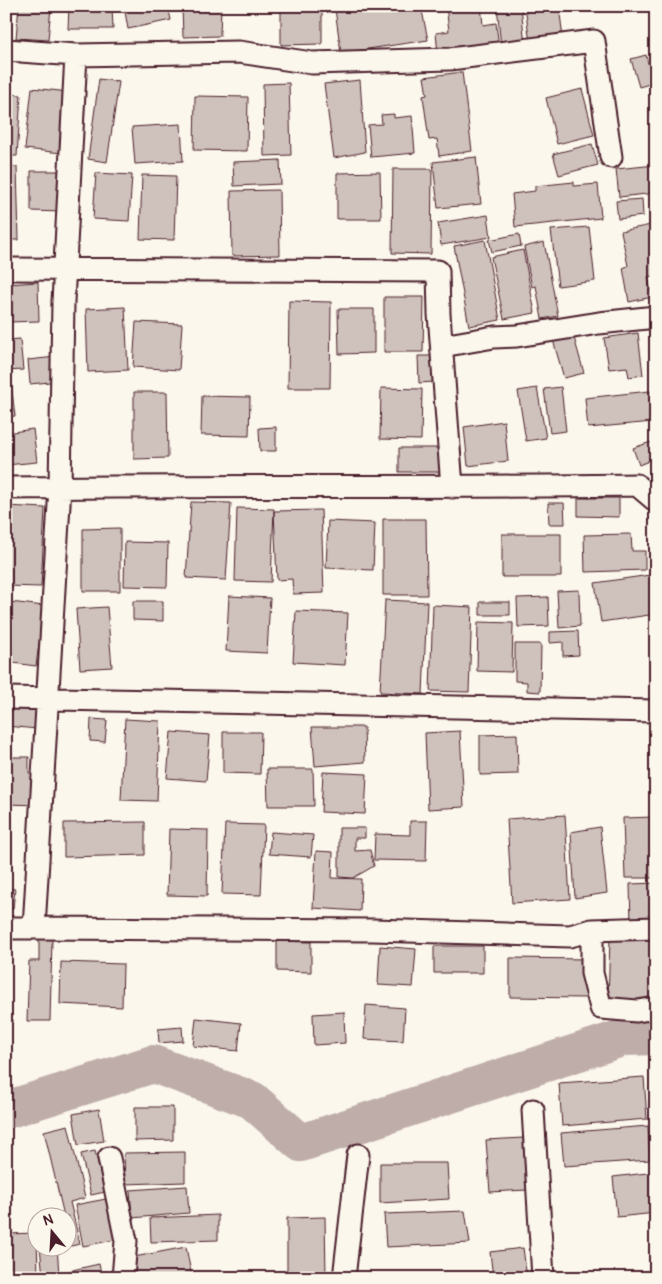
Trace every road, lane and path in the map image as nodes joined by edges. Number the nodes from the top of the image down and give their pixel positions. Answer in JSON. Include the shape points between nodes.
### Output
{"nodes":[{"id":1,"x":6,"y":50,"type":"edge"},
{"id":2,"x":76,"y":55,"type":"junction"},
{"id":3,"x":611,"y":157,"type":"dead end"},
{"id":4,"x":6,"y":269,"type":"edge"},
{"id":5,"x":65,"y":270,"type":"junction"},
{"id":6,"x":656,"y":317,"type":"edge"},
{"id":7,"x":442,"y":346,"type":"junction"},
{"id":8,"x":60,"y":487,"type":"junction"},
{"id":9,"x":452,"y":487,"type":"junction"},
{"id":10,"x":6,"y":488,"type":"edge"},
{"id":11,"x":656,"y":501,"type":"edge"},
{"id":12,"x":6,"y":698,"type":"edge"},
{"id":13,"x":48,"y":699,"type":"junction"},
{"id":14,"x":656,"y":711,"type":"edge"},
{"id":15,"x":6,"y":928,"type":"edge"},
{"id":16,"x":34,"y":928,"type":"junction"},
{"id":17,"x":656,"y":928,"type":"edge"},
{"id":18,"x":592,"y":930,"type":"junction"},
{"id":19,"x":656,"y":1008,"type":"edge"},
{"id":20,"x":533,"y":1110,"type":"dead end"},
{"id":21,"x":358,"y":1155,"type":"dead end"},
{"id":22,"x":109,"y":1158,"type":"dead end"},
{"id":23,"x":123,"y":1278,"type":"edge"},
{"id":24,"x":344,"y":1278,"type":"edge"},
{"id":25,"x":542,"y":1278,"type":"edge"}],
"edges":[{"from":1,"to":2,"type":"street"},
{"from":2,"to":3,"type":"street","via":[[239,52],[312,63],[450,58],[594,41]]},
{"from":2,"to":5,"type":"street"},
{"from":4,"to":5,"type":"street"},
{"from":5,"to":7,"type":"street","via":[[438,271]]},
{"from":5,"to":8,"type":"street"},
{"from":6,"to":7,"type":"street"},
{"from":7,"to":9,"type":"street"},
{"from":8,"to":9,"type":"street"},
{"from":8,"to":10,"type":"street"},
{"from":8,"to":13,"type":"street"},
{"from":9,"to":11,"type":"street","via":[[637,485]]},
{"from":12,"to":13,"type":"street"},
{"from":13,"to":14,"type":"street"},
{"from":13,"to":16,"type":"street"},
{"from":15,"to":16,"type":"street"},
{"from":16,"to":18,"type":"street","via":[[373,930],[570,936]]},
{"from":17,"to":18,"type":"street"},
{"from":18,"to":19,"type":"street","via":[[592,973],[601,1008],[637,1012]]},
{"from":20,"to":25,"type":"street"},
{"from":21,"to":24,"type":"street"},
{"from":22,"to":23,"type":"street","via":[[126,1241]]}]}
